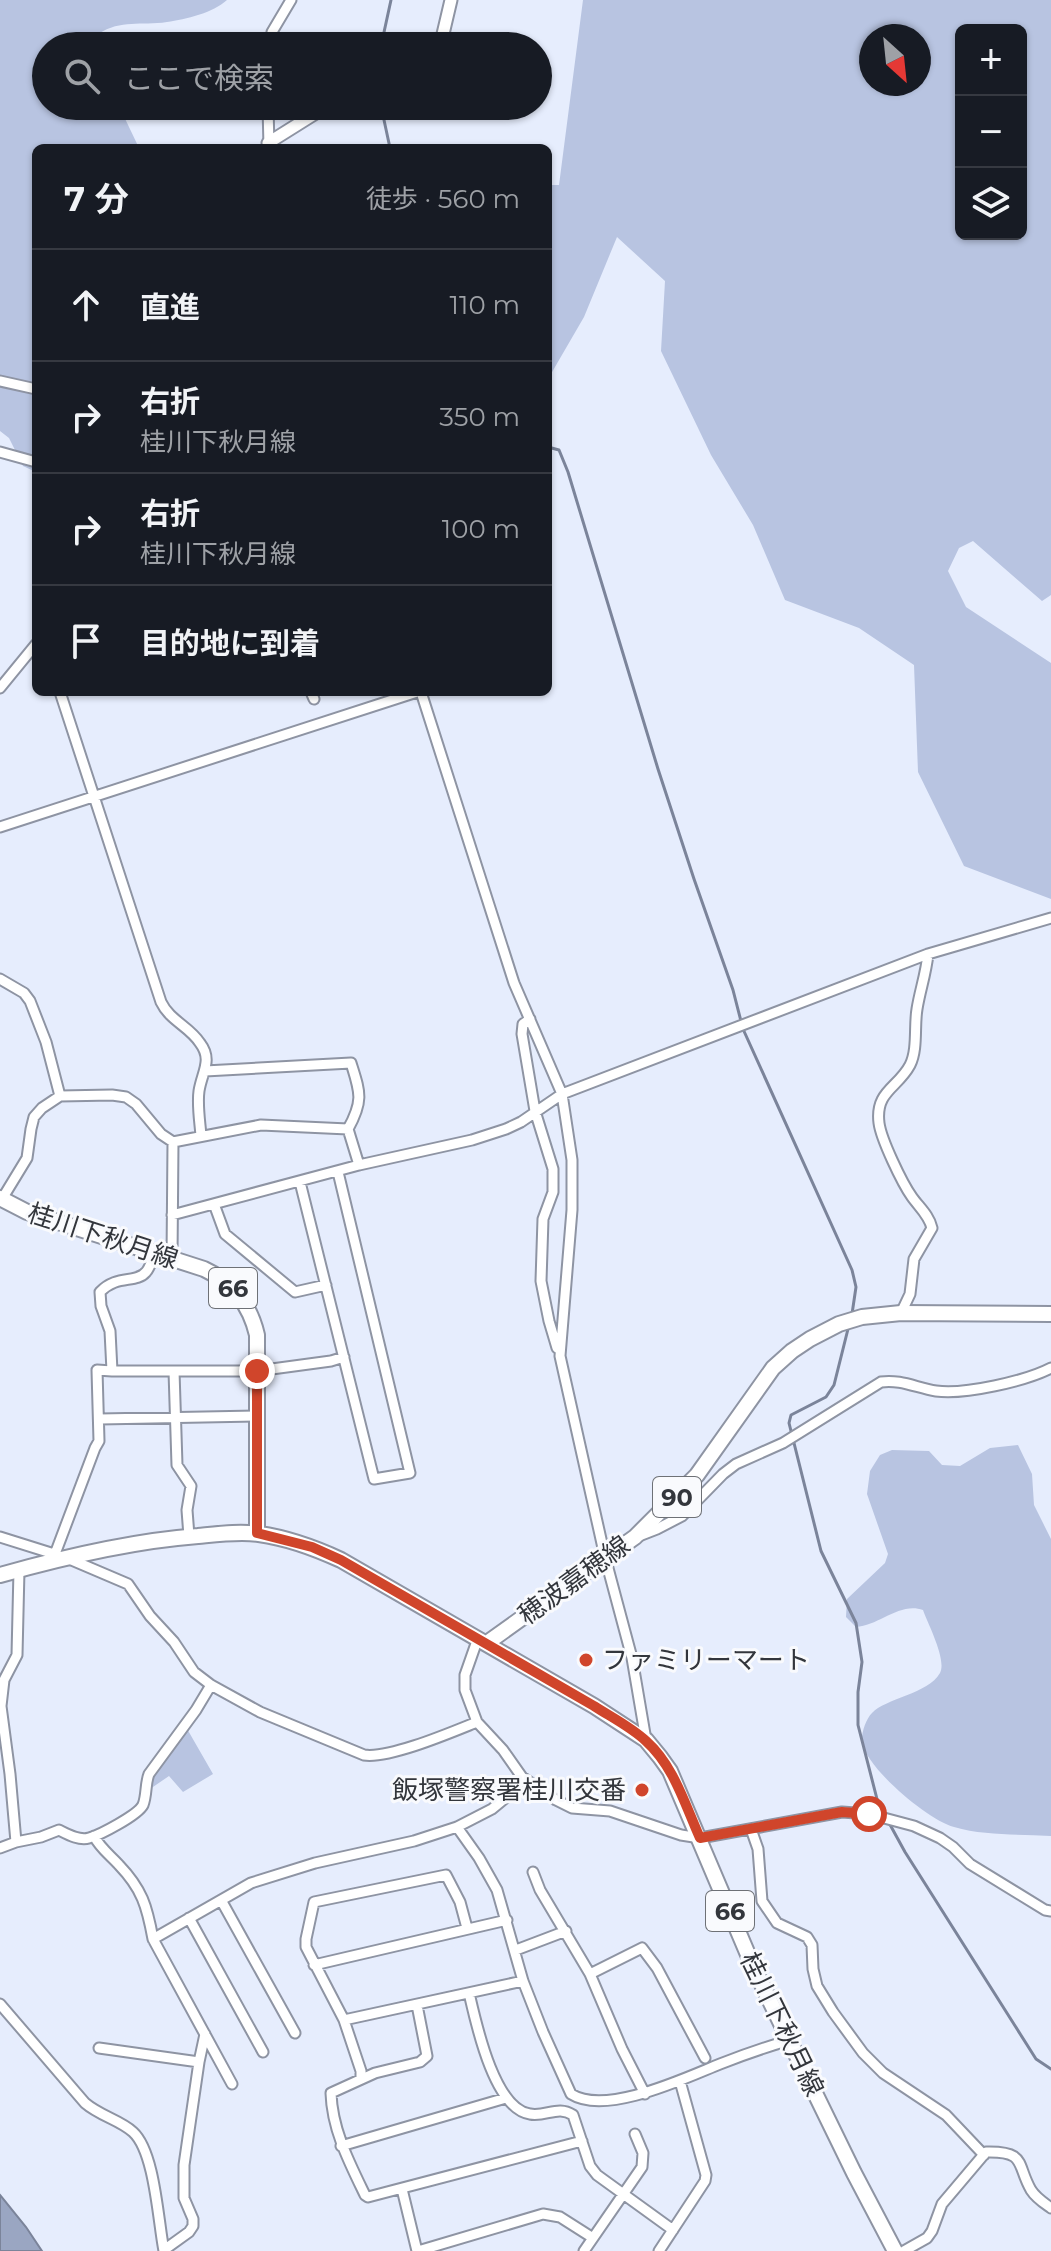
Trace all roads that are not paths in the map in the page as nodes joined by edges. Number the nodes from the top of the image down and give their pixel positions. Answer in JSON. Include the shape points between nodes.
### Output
{"nodes":[{"id":1,"x":291,"y":0,"type":"edge"},
{"id":2,"x":451,"y":0,"type":"edge"},
{"id":3,"x":272,"y":32,"type":"edge"},
{"id":4,"x":443,"y":32,"type":"edge"},
{"id":5,"x":268,"y":120,"type":"edge"},
{"id":6,"x":306,"y":120,"type":"edge"},
{"id":7,"x":268,"y":144,"type":"edge"},
{"id":8,"x":271,"y":144,"type":"edge"},
{"id":9,"x":0,"y":381,"type":"edge"},
{"id":10,"x":32,"y":388,"type":"edge"},
{"id":11,"x":0,"y":452,"type":"edge"},
{"id":12,"x":32,"y":461,"type":"edge"},
{"id":13,"x":32,"y":649,"type":"edge"},
{"id":14,"x":0,"y":688,"type":"edge"},
{"id":15,"x":61,"y":696,"type":"edge"},
{"id":16,"x":407,"y":696,"type":"edge"},
{"id":17,"x":420,"y":696,"type":"edge"},
{"id":18,"x":95,"y":797,"type":"junction"},
{"id":19,"x":0,"y":827,"type":"edge"},
{"id":20,"x":1051,"y":918,"type":"edge"},
{"id":21,"x":928,"y":954,"type":"junction"},
{"id":22,"x":0,"y":979,"type":"edge"},
{"id":23,"x":530,"y":1019,"type":"junction"},
{"id":24,"x":205,"y":1071,"type":"junction"},
{"id":25,"x":562,"y":1094,"type":"junction"},
{"id":26,"x":60,"y":1096,"type":"junction"},
{"id":27,"x":535,"y":1111,"type":"junction"},
{"id":28,"x":348,"y":1129,"type":"junction"},
{"id":29,"x":201,"y":1136,"type":"junction"},
{"id":30,"x":173,"y":1142,"type":"junction"},
{"id":31,"x":359,"y":1165,"type":"junction"},
{"id":32,"x":338,"y":1172,"type":"junction"},
{"id":33,"x":300,"y":1182,"type":"junction"},
{"id":34,"x":1,"y":1198,"type":"edge"},
{"id":35,"x":214,"y":1204,"type":"junction"},
{"id":36,"x":172,"y":1215,"type":"junction"},
{"id":37,"x":155,"y":1254,"type":"junction"},
{"id":38,"x":172,"y":1258,"type":"junction"},
{"id":39,"x":326,"y":1285,"type":"junction"},
{"id":40,"x":901,"y":1313,"type":"junction"},
{"id":41,"x":1051,"y":1314,"type":"edge"},
{"id":42,"x":560,"y":1356,"type":"junction"},
{"id":43,"x":344,"y":1357,"type":"junction"},
{"id":44,"x":1051,"y":1368,"type":"edge"},
{"id":45,"x":112,"y":1371,"type":"junction"},
{"id":46,"x":174,"y":1371,"type":"junction"},
{"id":47,"x":257,"y":1371,"type":"junction"},
{"id":48,"x":257,"y":1416,"type":"junction"},
{"id":49,"x":174,"y":1418,"type":"junction"},
{"id":50,"x":100,"y":1419,"type":"junction"},
{"id":51,"x":257,"y":1533,"type":"junction"},
{"id":52,"x":189,"y":1536,"type":"junction"},
{"id":53,"x":0,"y":1537,"type":"edge"},
{"id":54,"x":635,"y":1537,"type":"junction"},
{"id":55,"x":61,"y":1556,"type":"junction"},
{"id":56,"x":605,"y":1557,"type":"junction"},
{"id":57,"x":19,"y":1570,"type":"junction"},
{"id":58,"x":0,"y":1575,"type":"edge"},
{"id":59,"x":482,"y":1641,"type":"junction"},
{"id":60,"x":211,"y":1685,"type":"junction"},
{"id":61,"x":477,"y":1722,"type":"junction"},
{"id":62,"x":646,"y":1740,"type":"junction"},
{"id":63,"x":522,"y":1777,"type":"junction"},
{"id":64,"x":457,"y":1827,"type":"junction"},
{"id":65,"x":751,"y":1829,"type":"junction"},
{"id":66,"x":94,"y":1836,"type":"junction"},
{"id":67,"x":700,"y":1838,"type":"junction"},
{"id":68,"x":16,"y":1842,"type":"junction"},
{"id":69,"x":0,"y":1848,"type":"edge"},
{"id":70,"x":533,"y":1872,"type":"dead end"},
{"id":71,"x":221,"y":1900,"type":"junction"},
{"id":72,"x":1051,"y":1911,"type":"edge"},
{"id":73,"x":189,"y":1918,"type":"junction"},
{"id":74,"x":507,"y":1920,"type":"junction"},
{"id":75,"x":467,"y":1928,"type":"junction"},
{"id":76,"x":566,"y":1931,"type":"junction"},
{"id":77,"x":153,"y":1939,"type":"junction"},
{"id":78,"x":516,"y":1950,"type":"junction"},
{"id":79,"x":314,"y":1965,"type":"junction"},
{"id":80,"x":590,"y":1974,"type":"junction"},
{"id":81,"x":523,"y":1981,"type":"junction"},
{"id":82,"x":469,"y":1993,"type":"junction"},
{"id":83,"x":0,"y":2004,"type":"edge"},
{"id":84,"x":417,"y":2005,"type":"junction"},
{"id":85,"x":344,"y":2020,"type":"junction"},
{"id":86,"x":295,"y":2033,"type":"dead end"},
{"id":87,"x":205,"y":2034,"type":"junction"},
{"id":88,"x":790,"y":2040,"type":"junction"},
{"id":89,"x":99,"y":2048,"type":"dead end"},
{"id":90,"x":263,"y":2052,"type":"dead end"},
{"id":91,"x":705,"y":2058,"type":"dead end"},
{"id":92,"x":199,"y":2062,"type":"junction"},
{"id":93,"x":361,"y":2079,"type":"junction"},
{"id":94,"x":680,"y":2081,"type":"junction"},
{"id":95,"x":232,"y":2084,"type":"dead end"},
{"id":96,"x":645,"y":2094,"type":"junction"},
{"id":97,"x":506,"y":2098,"type":"junction"},
{"id":98,"x":635,"y":2134,"type":"dead end"},
{"id":99,"x":582,"y":2141,"type":"junction"},
{"id":100,"x":341,"y":2146,"type":"junction"},
{"id":101,"x":984,"y":2155,"type":"junction"},
{"id":102,"x":402,"y":2189,"type":"junction"},
{"id":103,"x":622,"y":2194,"type":"junction"},
{"id":104,"x":1051,"y":2208,"type":"edge"},
{"id":105,"x":673,"y":2230,"type":"junction"},
{"id":106,"x":593,"y":2238,"type":"junction"},
{"id":107,"x":164,"y":2251,"type":"edge"},
{"id":108,"x":418,"y":2251,"type":"edge"},
{"id":109,"x":584,"y":2251,"type":"edge"},
{"id":110,"x":659,"y":2251,"type":"edge"},
{"id":111,"x":895,"y":2251,"type":"edge"},
{"id":112,"x":904,"y":2251,"type":"edge"}],
"edges":[{"from":1,"to":3,"type":"street"},
{"from":2,"to":4,"type":"street"},
{"from":5,"to":7,"type":"street"},
{"from":6,"to":8,"type":"street"},
{"from":9,"to":10,"type":"street"},
{"from":11,"to":12,"type":"street"},
{"from":13,"to":14,"type":"street"},
{"from":15,"to":18,"type":"street"},
{"from":16,"to":18,"type":"street"},
{"from":17,"to":23,"type":"street"},
{"from":18,"to":19,"type":"street"},
{"from":18,"to":24,"type":"street","via":[[161,1002],[203,1046]]},
{"from":20,"to":21,"type":"street"},
{"from":21,"to":25,"type":"street"},
{"from":21,"to":40,"type":"street","via":[[910,1064],[880,1100],[883,1137],[932,1228],[914,1259],[910,1294]]},
{"from":22,"to":26,"type":"street","via":[[30,1001]]},
{"from":23,"to":25,"type":"street"},
{"from":23,"to":27,"type":"street","via":[[522,1034]]},
{"from":24,"to":28,"type":"street","via":[[351,1063],[361,1095]]},
{"from":24,"to":29,"type":"street","via":[[199,1093]]},
{"from":25,"to":27,"type":"street"},
{"from":25,"to":42,"type":"street","via":[[572,1160],[572,1210]]},
{"from":26,"to":30,"type":"street","via":[[126,1097]]},
{"from":26,"to":34,"type":"street","via":[[34,1117],[27,1158]]},
{"from":27,"to":31,"type":"street","via":[[506,1129],[472,1140]]},
{"from":27,"to":42,"type":"street","via":[[553,1169],[553,1192],[543,1219],[541,1281]]},
{"from":28,"to":29,"type":"street","via":[[261,1125]]},
{"from":28,"to":31,"type":"street"},
{"from":29,"to":30,"type":"street"},
{"from":30,"to":36,"type":"street"},
{"from":31,"to":32,"type":"street"},
{"from":32,"to":33,"type":"street"},
{"from":32,"to":43,"type":"street","via":[[410,1473],[374,1479]]},
{"from":33,"to":35,"type":"street"},
{"from":33,"to":39,"type":"street"},
{"from":34,"to":37,"type":"main road","name":"桂川下秋月線","number":"66","via":[[27,1212]]},
{"from":35,"to":36,"type":"street"},
{"from":35,"to":39,"type":"street","via":[[225,1234],[295,1292]]},
{"from":36,"to":38,"type":"street"},
{"from":37,"to":38,"type":"main road","name":"桂川下秋月線","number":"66"},
{"from":37,"to":45,"type":"street","via":[[137,1278],[116,1280],[100,1292],[110,1331]]},
{"from":38,"to":47,"type":"main road","name":"桂川下秋月線","number":"66","via":[[216,1275],[239,1295],[257,1335]]},
{"from":39,"to":43,"type":"street"},
{"from":40,"to":41,"type":"main road","name":"穂波嘉穂線","number":"90"},
{"from":40,"to":54,"type":"main road","name":"穂波嘉穂線","number":"90","via":[[839,1324],[792,1351],[773,1368],[697,1475]]},
{"from":42,"to":56,"type":"street"},
{"from":43,"to":47,"type":"street"},
{"from":44,"to":54,"type":"street","via":[[966,1390],[938,1392],[881,1382],[783,1443],[736,1464],[682,1516]]},
{"from":45,"to":46,"type":"street"},
{"from":45,"to":50,"type":"street","via":[[97,1370]]},
{"from":46,"to":47,"type":"street"},
{"from":46,"to":49,"type":"street"},
{"from":47,"to":48,"type":"main road","name":"桂川下秋月線","number":"66"},
{"from":48,"to":49,"type":"street"},
{"from":48,"to":51,"type":"main road","name":"桂川下秋月線","number":"66"},
{"from":49,"to":50,"type":"street"},
{"from":49,"to":52,"type":"street","via":[[177,1465],[191,1486]]},
{"from":50,"to":55,"type":"street","via":[[99,1441]]},
{"from":51,"to":52,"type":"main road"},
{"from":51,"to":59,"type":"main road","name":"桂川下秋月線","number":"66","via":[[341,1560]]},
{"from":52,"to":55,"type":"main road"},
{"from":53,"to":55,"type":"street"},
{"from":54,"to":56,"type":"main road","name":"穂波嘉穂線","number":"90"},
{"from":55,"to":57,"type":"main road"},
{"from":55,"to":60,"type":"street","via":[[128,1584],[194,1672]]},
{"from":56,"to":59,"type":"main road","name":"穂波嘉穂線","number":"90"},
{"from":56,"to":62,"type":"street","via":[[632,1658]]},
{"from":57,"to":58,"type":"main road"},
{"from":57,"to":68,"type":"street","via":[[17,1655],[4,1680],[1,1706]]},
{"from":59,"to":61,"type":"street","via":[[465,1675]]},
{"from":59,"to":62,"type":"main road","name":"桂川下秋月線","number":"66"},
{"from":60,"to":61,"type":"street","via":[[260,1712],[371,1756]]},
{"from":60,"to":66,"type":"street","via":[[149,1774],[137,1812]]},
{"from":61,"to":63,"type":"street"},
{"from":62,"to":67,"type":"main road","name":"桂川下秋月線","number":"66","via":[[670,1771]]},
{"from":63,"to":64,"type":"street","via":[[492,1809]]},
{"from":63,"to":67,"type":"street","via":[[572,1808],[610,1811]]},
{"from":64,"to":71,"type":"street","via":[[279,1874]]},
{"from":64,"to":74,"type":"street","via":[[497,1890]]},
{"from":65,"to":67,"type":"street"},
{"from":65,"to":72,"type":"street","via":[[842,1812],[914,1826]]},
{"from":65,"to":101,"type":"street","via":[[762,1901],[777,1923],[807,1937],[817,1986],[833,2012],[883,2073],[946,2115]]},
{"from":66,"to":68,"type":"street","via":[[78,1838],[59,1830]]},
{"from":66,"to":77,"type":"street","via":[[145,1901]]},
{"from":67,"to":88,"type":"main road","name":"桂川下秋月線","number":"66"},
{"from":68,"to":69,"type":"street"},
{"from":70,"to":76,"type":"street"},
{"from":71,"to":73,"type":"street"},
{"from":71,"to":86,"type":"street"},
{"from":73,"to":77,"type":"street"},
{"from":73,"to":90,"type":"street"},
{"from":74,"to":75,"type":"street"},
{"from":74,"to":78,"type":"street"},
{"from":75,"to":79,"type":"street"},
{"from":75,"to":79,"type":"street","via":[[446,1875],[314,1902],[306,1947]]},
{"from":76,"to":78,"type":"street"},
{"from":76,"to":80,"type":"street"},
{"from":77,"to":87,"type":"street"},
{"from":78,"to":81,"type":"street"},
{"from":79,"to":85,"type":"street"},
{"from":80,"to":91,"type":"street","via":[[642,1948]]},
{"from":80,"to":96,"type":"street"},
{"from":81,"to":82,"type":"street"},
{"from":81,"to":96,"type":"street","via":[[571,2094],[588,2101]]},
{"from":82,"to":84,"type":"street"},
{"from":82,"to":97,"type":"street","via":[[477,2030]]},
{"from":83,"to":107,"type":"street","via":[[85,2103],[139,2138],[148,2158]]},
{"from":84,"to":85,"type":"street"},
{"from":84,"to":93,"type":"street","via":[[427,2056]]},
{"from":85,"to":93,"type":"street"},
{"from":87,"to":92,"type":"street"},
{"from":87,"to":95,"type":"street"},
{"from":88,"to":94,"type":"street"},
{"from":88,"to":111,"type":"main road","name":"桂川下秋月線","number":"66"},
{"from":89,"to":92,"type":"street"},
{"from":92,"to":107,"type":"street","via":[[184,2165],[184,2198],[193,2226]]},
{"from":93,"to":100,"type":"street","via":[[331,2093]]},
{"from":94,"to":96,"type":"street"},
{"from":94,"to":105,"type":"street","via":[[706,2175]]},
{"from":97,"to":99,"type":"street","via":[[530,2115],[568,2111]]},
{"from":97,"to":100,"type":"street"},
{"from":98,"to":103,"type":"street","via":[[644,2160]]},
{"from":99,"to":102,"type":"street"},
{"from":99,"to":103,"type":"street","via":[[590,2166]]},
{"from":100,"to":102,"type":"street","via":[[365,2195]]},
{"from":101,"to":104,"type":"street","via":[[1012,2155],[1021,2163],[1030,2189]]},
{"from":101,"to":112,"type":"street","via":[[942,2204],[927,2238]]},
{"from":102,"to":108,"type":"street"},
{"from":103,"to":105,"type":"street"},
{"from":103,"to":106,"type":"street"},
{"from":105,"to":110,"type":"street"},
{"from":106,"to":108,"type":"street","via":[[560,2217],[543,2214]]},
{"from":106,"to":109,"type":"street"}]}
